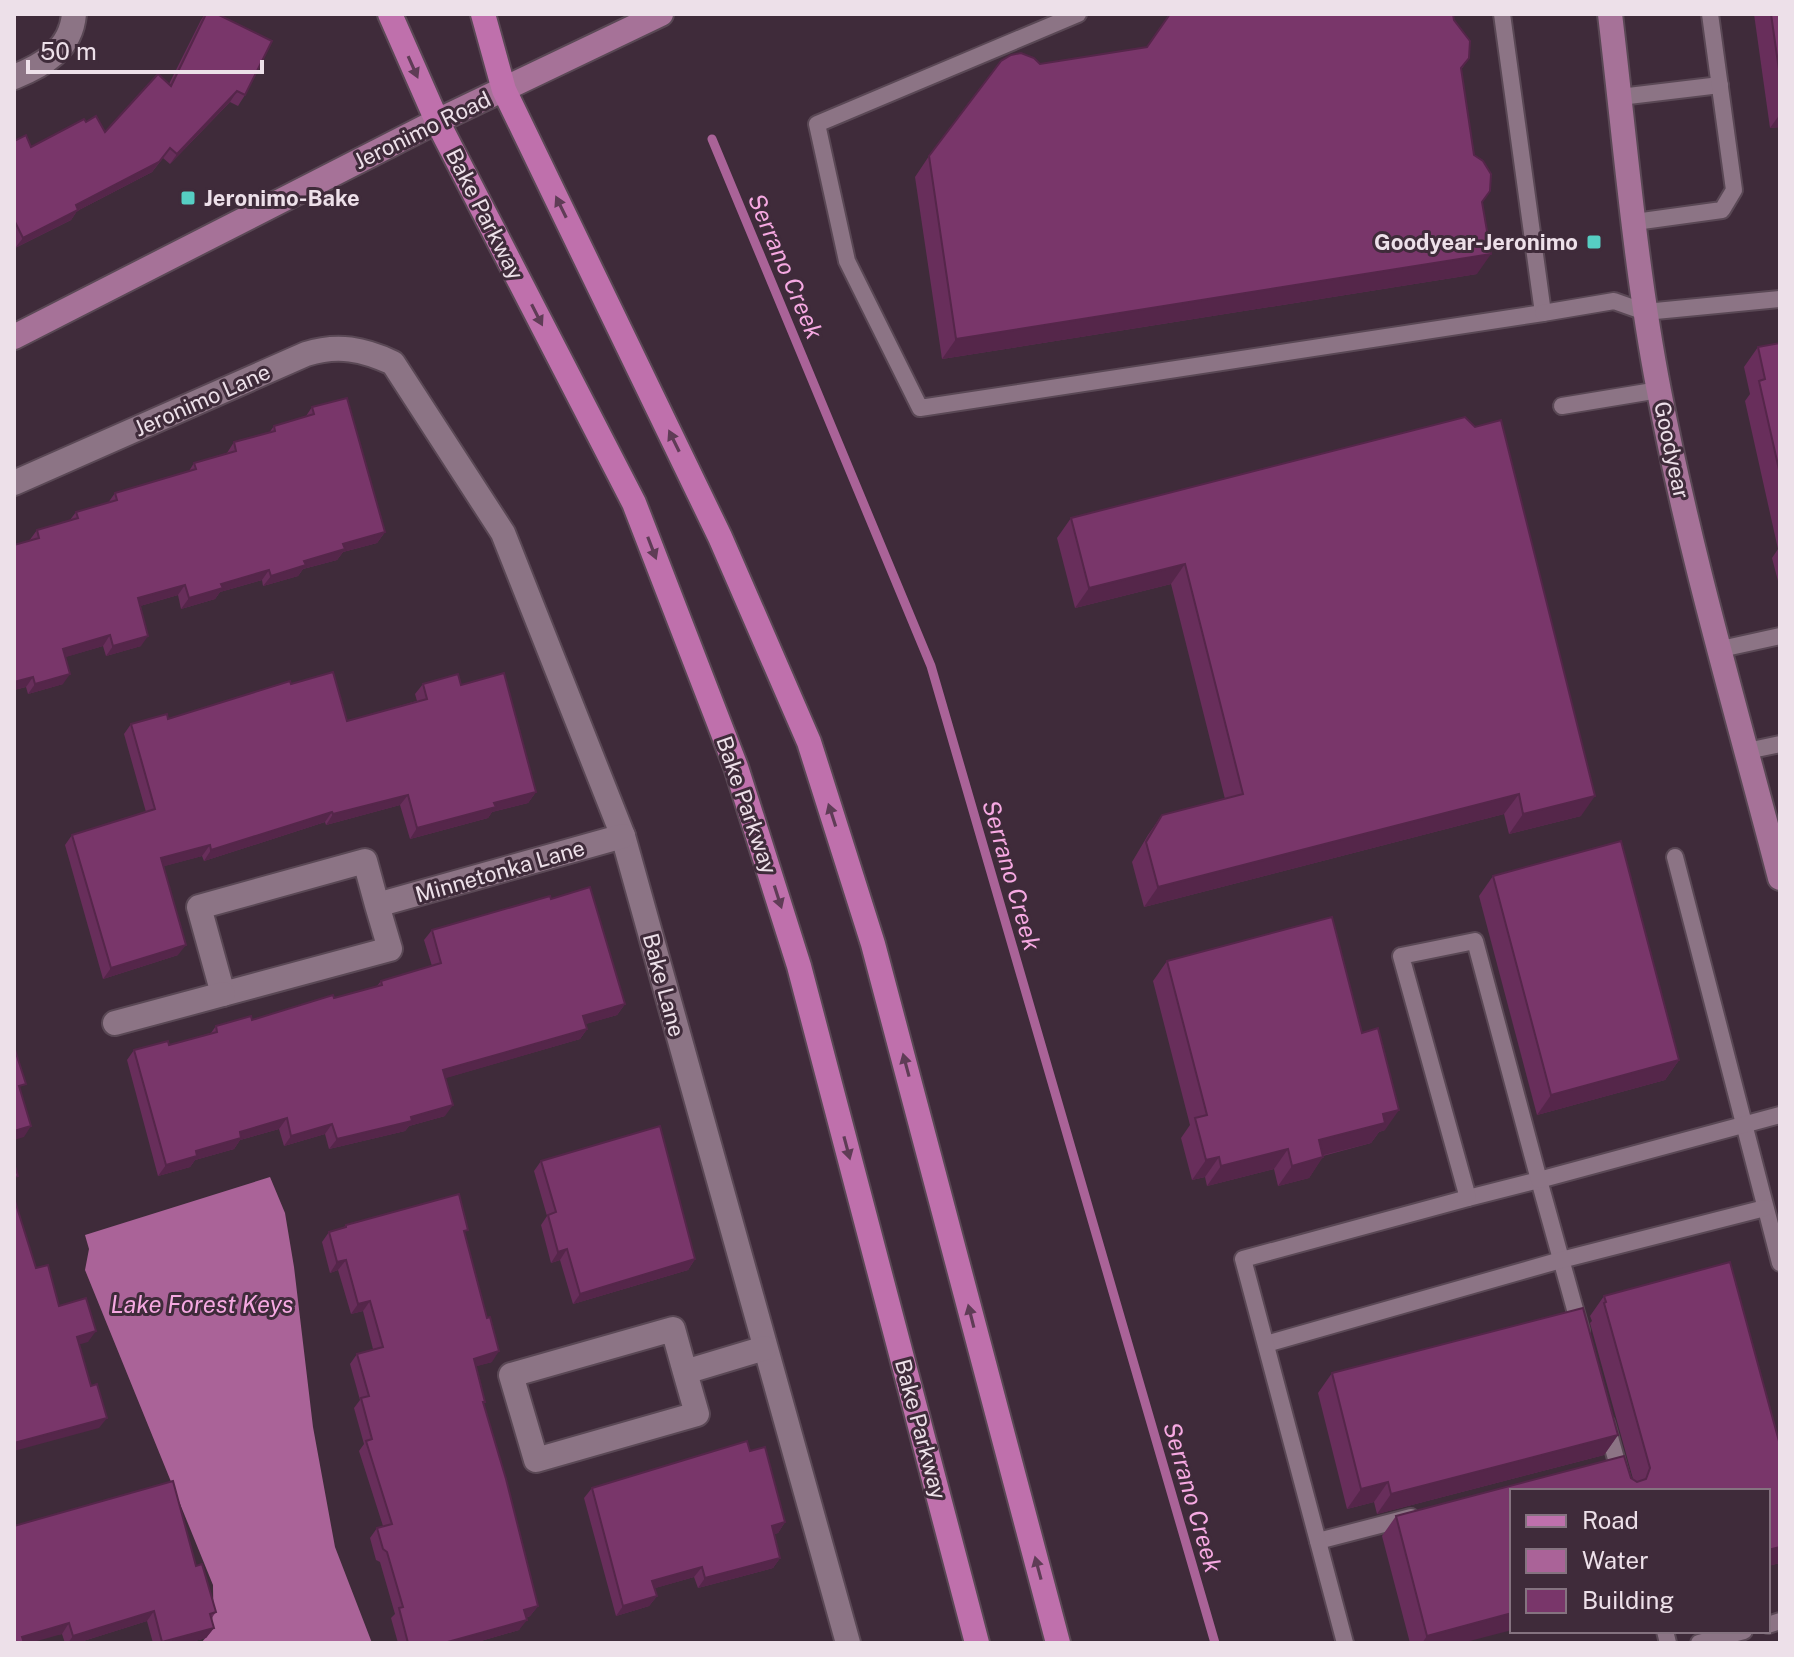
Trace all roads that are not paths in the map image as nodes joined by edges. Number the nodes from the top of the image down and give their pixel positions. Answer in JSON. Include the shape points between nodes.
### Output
{"nodes":[{"id":1,"x":390,"y":14,"type":"edge"},
{"id":2,"x":483,"y":14,"type":"edge"},
{"id":3,"x":661,"y":14,"type":"edge"},
{"id":4,"x":1078,"y":14,"type":"edge"},
{"id":5,"x":1502,"y":14,"type":"edge"},
{"id":6,"x":1610,"y":14,"type":"edge"},
{"id":7,"x":1710,"y":14,"type":"edge"},
{"id":8,"x":633,"y":20,"type":"edge"},
{"id":9,"x":74,"y":23,"type":"edge"},
{"id":10,"x":14,"y":77,"type":"edge"},
{"id":11,"x":1720,"y":85,"type":"junction"},
{"id":12,"x":504,"y":90,"type":"junction"},
{"id":13,"x":1620,"y":97,"type":"junction"},
{"id":14,"x":437,"y":121,"type":"junction"},
{"id":15,"x":1635,"y":222,"type":"junction"},
{"id":16,"x":1780,"y":299,"type":"edge"},
{"id":17,"x":1645,"y":312,"type":"junction"},
{"id":18,"x":1543,"y":313,"type":"junction"},
{"id":19,"x":14,"y":337,"type":"edge"},
{"id":20,"x":393,"y":363,"type":"joint"},
{"id":21,"x":1659,"y":390,"type":"junction"},
{"id":22,"x":1562,"y":406,"type":"dead end"},
{"id":23,"x":14,"y":483,"type":"edge"},
{"id":24,"x":1780,"y":636,"type":"edge"},
{"id":25,"x":1721,"y":649,"type":"junction"},
{"id":26,"x":1780,"y":744,"type":"edge"},
{"id":27,"x":1747,"y":751,"type":"junction"},
{"id":28,"x":623,"y":836,"type":"junction"},
{"id":29,"x":1675,"y":857,"type":"dead end"},
{"id":30,"x":1780,"y":878,"type":"edge"},
{"id":31,"x":377,"y":905,"type":"junction"},
{"id":32,"x":223,"y":994,"type":"junction"},
{"id":33,"x":115,"y":1023,"type":"dead end"},
{"id":34,"x":1780,"y":1115,"type":"edge"},
{"id":35,"x":1744,"y":1126,"type":"junction"},
{"id":36,"x":1539,"y":1180,"type":"junction"},
{"id":37,"x":1468,"y":1198,"type":"junction"},
{"id":38,"x":1765,"y":1208,"type":"junction"},
{"id":39,"x":1561,"y":1260,"type":"junction"},
{"id":40,"x":1780,"y":1263,"type":"edge"},
{"id":41,"x":1266,"y":1344,"type":"junction"},
{"id":42,"x":1585,"y":1347,"type":"edge"},
{"id":43,"x":765,"y":1348,"type":"junction"},
{"id":44,"x":685,"y":1372,"type":"junction"},
{"id":45,"x":1601,"y":1405,"type":"edge"},
{"id":46,"x":1624,"y":1489,"type":"edge"},
{"id":47,"x":1423,"y":1514,"type":"edge"},
{"id":48,"x":1318,"y":1541,"type":"junction"},
{"id":49,"x":1736,"y":1633,"type":"edge"},
{"id":50,"x":848,"y":1643,"type":"edge"},
{"id":51,"x":977,"y":1643,"type":"edge"},
{"id":52,"x":1058,"y":1643,"type":"edge"},
{"id":53,"x":1345,"y":1643,"type":"edge"},
{"id":54,"x":1699,"y":1643,"type":"edge"}],
"edges":[{"from":1,"to":14,"type":"main road","name":"Bake Parkway","one_way":true},
{"from":2,"to":12,"type":"main road"},
{"from":3,"to":8,"type":"street","name":"Jeronimo Road"},
{"from":4,"to":18,"type":"lane","via":[[817,124],[847,261],[920,408]]},
{"from":5,"to":18,"type":"lane"},
{"from":6,"to":13,"type":"street","name":"Goodyear"},
{"from":7,"to":11,"type":"lane"},
{"from":8,"to":12,"type":"street","name":"Jeronimo Road"},
{"from":9,"to":10,"type":"street","via":[[54,56]]},
{"from":11,"to":13,"type":"lane"},
{"from":11,"to":15,"type":"lane","via":[[1734,190],[1722,210]]},
{"from":12,"to":14,"type":"street","name":"Jeronimo Road"},
{"from":52,"to":12,"type":"main road","one_way":true,"via":[[877,959],[809,742],[720,537]]},
{"from":13,"to":15,"type":"street","name":"Goodyear"},
{"from":14,"to":19,"type":"street","name":"Jeronimo Road"},
{"from":14,"to":51,"type":"main road","name":"Bake Parkway","one_way":true,"via":[[634,503],[736,767],[799,966]]},
{"from":15,"to":17,"type":"street","name":"Goodyear"},
{"from":16,"to":17,"type":"lane"},
{"from":17,"to":18,"type":"lane","via":[[1614,301]]},
{"from":17,"to":21,"type":"street","name":"Goodyear"},
{"from":20,"to":23,"type":"street","name":"Jeronimo Lane","via":[[367,351],[342,348],[306,354]]},
{"from":20,"to":28,"type":"street","name":"Bake Lane","via":[[503,533]]},
{"from":21,"to":22,"type":"lane"},
{"from":21,"to":25,"type":"street","name":"Goodyear"},
{"from":24,"to":25,"type":"lane"},
{"from":25,"to":27,"type":"street","name":"Goodyear"},
{"from":26,"to":27,"type":"lane"},
{"from":27,"to":30,"type":"street","name":"Goodyear"},
{"from":28,"to":31,"type":"street","name":"Minnetonka Lane"},
{"from":28,"to":43,"type":"street","name":"Bake Lane"},
{"from":29,"to":35,"type":"lane"},
{"from":31,"to":32,"type":"street","via":[[390,949]]},
{"from":31,"to":32,"type":"street","via":[[365,861],[199,907]]},
{"from":32,"to":33,"type":"street"},
{"from":34,"to":35,"type":"lane"},
{"from":35,"to":36,"type":"lane"},
{"from":35,"to":38,"type":"lane"},
{"from":36,"to":37,"type":"lane"},
{"from":36,"to":37,"type":"lane","via":[[1475,941],[1401,956]]},
{"from":36,"to":39,"type":"lane"},
{"from":37,"to":41,"type":"lane","via":[[1243,1259]]},
{"from":38,"to":39,"type":"lane"},
{"from":38,"to":40,"type":"lane"},
{"from":39,"to":41,"type":"lane"},
{"from":39,"to":42,"type":"lane"},
{"from":41,"to":48,"type":"lane"},
{"from":43,"to":44,"type":"street"},
{"from":43,"to":50,"type":"street","name":"Bake Lane"},
{"from":44,"to":44,"type":"street","via":[[673,1329],[511,1375],[536,1460],[697,1414]]},
{"from":45,"to":46,"type":"lane","via":[[1610,1465]]},
{"from":47,"to":48,"type":"lane"},
{"from":48,"to":53,"type":"lane"},
{"from":49,"to":54,"type":"lane"}]}
